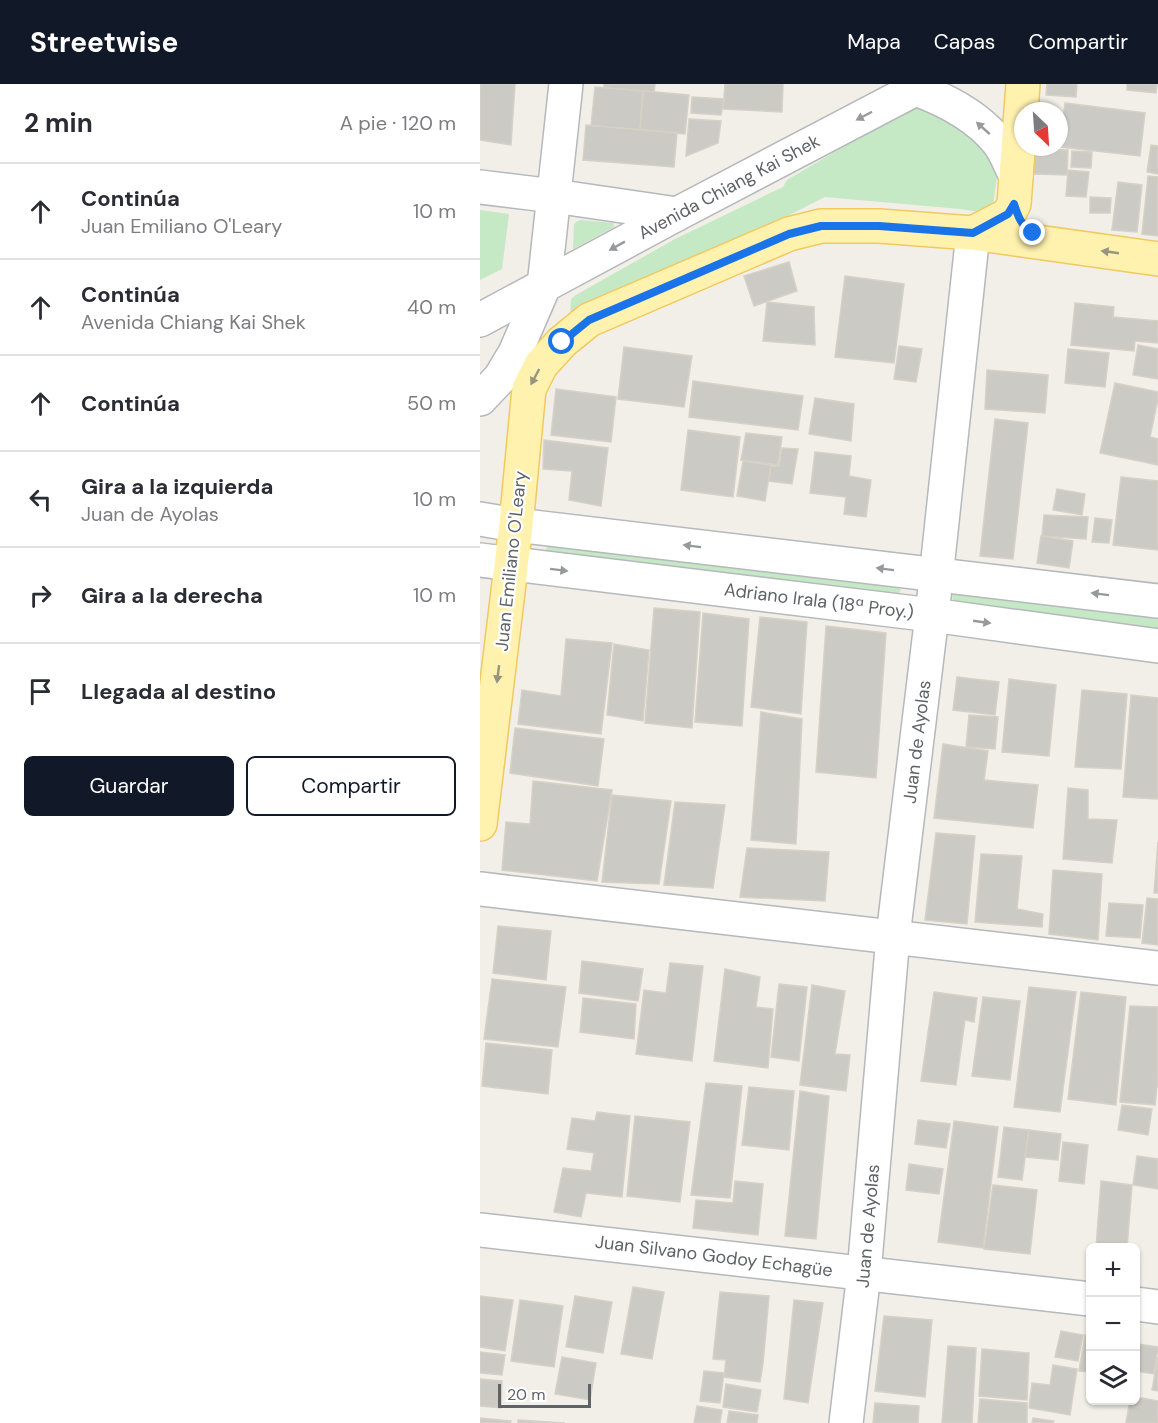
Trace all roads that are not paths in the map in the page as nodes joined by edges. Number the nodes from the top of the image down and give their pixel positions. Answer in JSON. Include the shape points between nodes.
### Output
{"nodes":[{"id":1,"x":566,"y":84,"type":"edge"},
{"id":2,"x":1023,"y":84,"type":"edge"},
{"id":3,"x":920,"y":87,"type":"edge"},
{"id":4,"x":480,"y":187,"type":"edge"},
{"id":5,"x":1015,"y":190,"type":"junction"},
{"id":6,"x":554,"y":196,"type":"junction"},
{"id":7,"x":676,"y":214,"type":"junction"},
{"id":8,"x":973,"y":233,"type":"junction"},
{"id":9,"x":1062,"y":245,"type":"junction"},
{"id":10,"x":1158,"y":259,"type":"edge"},
{"id":11,"x":544,"y":286,"type":"junction"},
{"id":12,"x":480,"y":320,"type":"edge"},
{"id":13,"x":480,"y":399,"type":"edge"},
{"id":14,"x":480,"y":519,"type":"edge"},
{"id":15,"x":516,"y":525,"type":"junction"},
{"id":16,"x":496,"y":562,"type":"edge"},
{"id":17,"x":936,"y":574,"type":"junction"},
{"id":18,"x":1158,"y":601,"type":"edge"},
{"id":19,"x":932,"y":615,"type":"junction"},
{"id":20,"x":1158,"y":646,"type":"edge"},
{"id":21,"x":480,"y":824,"type":"edge"},
{"id":22,"x":480,"y":889,"type":"edge"},
{"id":23,"x":893,"y":936,"type":"junction"},
{"id":24,"x":1158,"y":968,"type":"edge"},
{"id":25,"x":480,"y":1230,"type":"edge"},
{"id":26,"x":864,"y":1274,"type":"junction"},
{"id":27,"x":1086,"y":1299,"type":"edge"},
{"id":28,"x":1140,"y":1305,"type":"edge"},
{"id":29,"x":1158,"y":1307,"type":"edge"},
{"id":30,"x":846,"y":1423,"type":"edge"}],
"edges":[{"from":1,"to":6,"type":"street"},
{"from":2,"to":5,"type":"main road"},
{"from":5,"to":3,"type":"street","one_way":true,"via":[[998,142],[967,114]]},
{"from":3,"to":7,"type":"street","name":"Avenida Chiang Kai Shek","one_way":true},
{"from":4,"to":6,"type":"street"},
{"from":5,"to":8,"type":"main road","via":[[1008,214]]},
{"from":5,"to":9,"type":"main road","via":[[1020,221],[1026,229]]},
{"from":6,"to":7,"type":"street"},
{"from":6,"to":11,"type":"street"},
{"from":7,"to":11,"type":"street","name":"Avenida Chiang Kai Shek","one_way":true},
{"from":8,"to":9,"type":"main road"},
{"from":8,"to":15,"type":"main road","name":"Juan Emiliano O'Leary","one_way":true,"via":[[821,226],[789,234],[589,320],[541,365],[529,389]]},
{"from":8,"to":17,"type":"street","name":"Juan de Ayolas"},
{"from":10,"to":9,"type":"main road","one_way":true},
{"from":11,"to":12,"type":"street","name":"Avenida Chiang Kai Shek"},
{"from":11,"to":13,"type":"street","via":[[516,353]]},
{"from":14,"to":15,"type":"street"},
{"from":15,"to":16,"type":"main road","name":"Juan Emiliano O'Leary"},
{"from":17,"to":15,"type":"street","one_way":true},
{"from":16,"to":19,"type":"street","name":"Adriano Irala (18ª Proy.)","one_way":true},
{"from":16,"to":21,"type":"main road","name":"Juan Emiliano O'Leary","one_way":true},
{"from":18,"to":17,"type":"street","one_way":true},
{"from":17,"to":19,"type":"street","name":"Juan de Ayolas"},
{"from":19,"to":20,"type":"street","name":"Adriano Irala (18ª Proy.)","one_way":true},
{"from":19,"to":23,"type":"street","name":"Juan de Ayolas"},
{"from":22,"to":23,"type":"street"},
{"from":23,"to":24,"type":"street"},
{"from":23,"to":26,"type":"street","name":"Juan de Ayolas"},
{"from":25,"to":26,"type":"street","name":"Juan Silvano Godoy Echagüe"},
{"from":26,"to":27,"type":"street","name":"Juan Silvano Godoy Echagüe"},
{"from":26,"to":30,"type":"street","name":"Juan de Ayolas"},
{"from":28,"to":29,"type":"street"}]}
